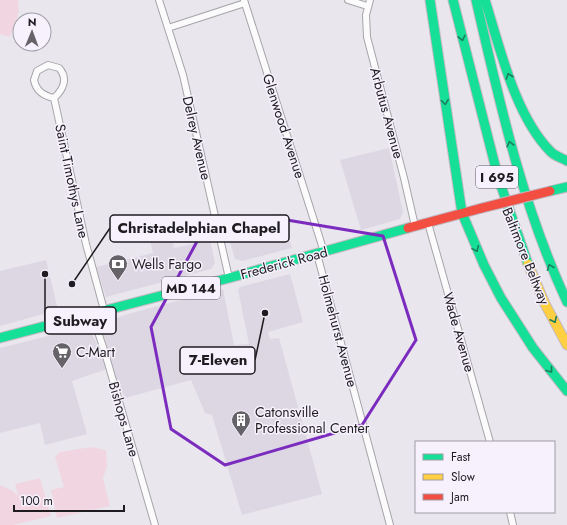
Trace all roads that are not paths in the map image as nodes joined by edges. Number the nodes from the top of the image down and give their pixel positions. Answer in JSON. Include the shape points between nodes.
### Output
{"nodes":[{"id":1,"x":159,"y":0,"type":"edge"},
{"id":2,"x":348,"y":0,"type":"edge"},
{"id":3,"x":430,"y":0,"type":"edge"},
{"id":4,"x":453,"y":0,"type":"edge"},
{"id":5,"x":476,"y":0,"type":"edge"},
{"id":6,"x":485,"y":0,"type":"edge"},
{"id":7,"x":244,"y":2,"type":"edge"},
{"id":8,"x":369,"y":3,"type":"edge"},
{"id":9,"x":168,"y":28,"type":"junction"},
{"id":10,"x":54,"y":98,"type":"junction"},
{"id":11,"x":564,"y":161,"type":"edge"},
{"id":12,"x":567,"y":170,"type":"edge"},
{"id":13,"x":567,"y":187,"type":"edge"},
{"id":14,"x":462,"y":213,"type":"junction"},
{"id":15,"x":428,"y":223,"type":"junction"},
{"id":16,"x":415,"y":226,"type":"junction"},
{"id":17,"x":321,"y":253,"type":"junction"},
{"id":18,"x":229,"y":278,"type":"junction"},
{"id":19,"x":567,"y":302,"type":"edge"},
{"id":20,"x":104,"y":310,"type":"junction"},
{"id":21,"x":92,"y":314,"type":"junction"},
{"id":22,"x":0,"y":338,"type":"edge"},
{"id":23,"x":567,"y":345,"type":"edge"},
{"id":24,"x":567,"y":391,"type":"edge"},
{"id":25,"x":490,"y":441,"type":"edge"},
{"id":26,"x":510,"y":513,"type":"edge"},
{"id":27,"x":155,"y":525,"type":"edge"},
{"id":28,"x":390,"y":525,"type":"edge"},
{"id":29,"x":513,"y":525,"type":"edge"}],
"edges":[{"from":1,"to":9,"type":"street","name":"Delrey Avenue"},
{"from":2,"to":8,"type":"street"},
{"from":3,"to":14,"type":"main road","one_way":true},
{"from":4,"to":23,"type":"main road","name":"Baltimore Beltway","number":"I 695","one_way":true,"via":[[501,193],[518,241]]},
{"from":19,"to":5,"type":"main road","name":"Baltimore Beltway","number":"I 695","one_way":true,"via":[[555,279],[518,178]]},
{"from":11,"to":6,"type":"main road","one_way":true,"via":[[543,144],[515,91]]},
{"from":7,"to":9,"type":"street"},
{"from":7,"to":17,"type":"street","name":"Glenwood Avenue"},
{"from":8,"to":16,"type":"street","name":"Arbutus Avenue","via":[[366,15],[367,37]]},
{"from":9,"to":18,"type":"street","name":"Delrey Avenue","via":[[189,103]]},
{"from":10,"to":10,"type":"street","via":[[62,88],[64,78],[59,68],[48,66],[38,71],[34,80],[35,86],[42,94]]},
{"from":10,"to":20,"type":"street","name":"Saint Timothys Lane","via":[[86,244]]},
{"from":11,"to":12,"type":"main road"},
{"from":13,"to":14,"type":"main road","name":"Frederick Road","number":"MD 144","bridge":true},
{"from":14,"to":15,"type":"main road","name":"Frederick Road","number":"MD 144"},
{"from":14,"to":24,"type":"main road","one_way":true,"via":[[501,298],[533,348]]},
{"from":15,"to":16,"type":"main road","name":"Frederick Road","number":"MD 144"},
{"from":15,"to":25,"type":"street","name":"Wade Avenue"},
{"from":16,"to":17,"type":"main road","name":"Frederick Road","number":"MD 144"},
{"from":17,"to":18,"type":"main road","name":"Frederick Road","number":"MD 144"},
{"from":17,"to":28,"type":"street","name":"Holmehurst Avenue"},
{"from":18,"to":20,"type":"main road","name":"Frederick Road","number":"MD 144"},
{"from":20,"to":21,"type":"main road","name":"Frederick Road","number":"MD 144"},
{"from":21,"to":22,"type":"main road","name":"Frederick Road","number":"MD 144"},
{"from":21,"to":27,"type":"street","name":"Bishops Lane","via":[[106,353]]},
{"from":26,"to":29,"type":"street"}]}
